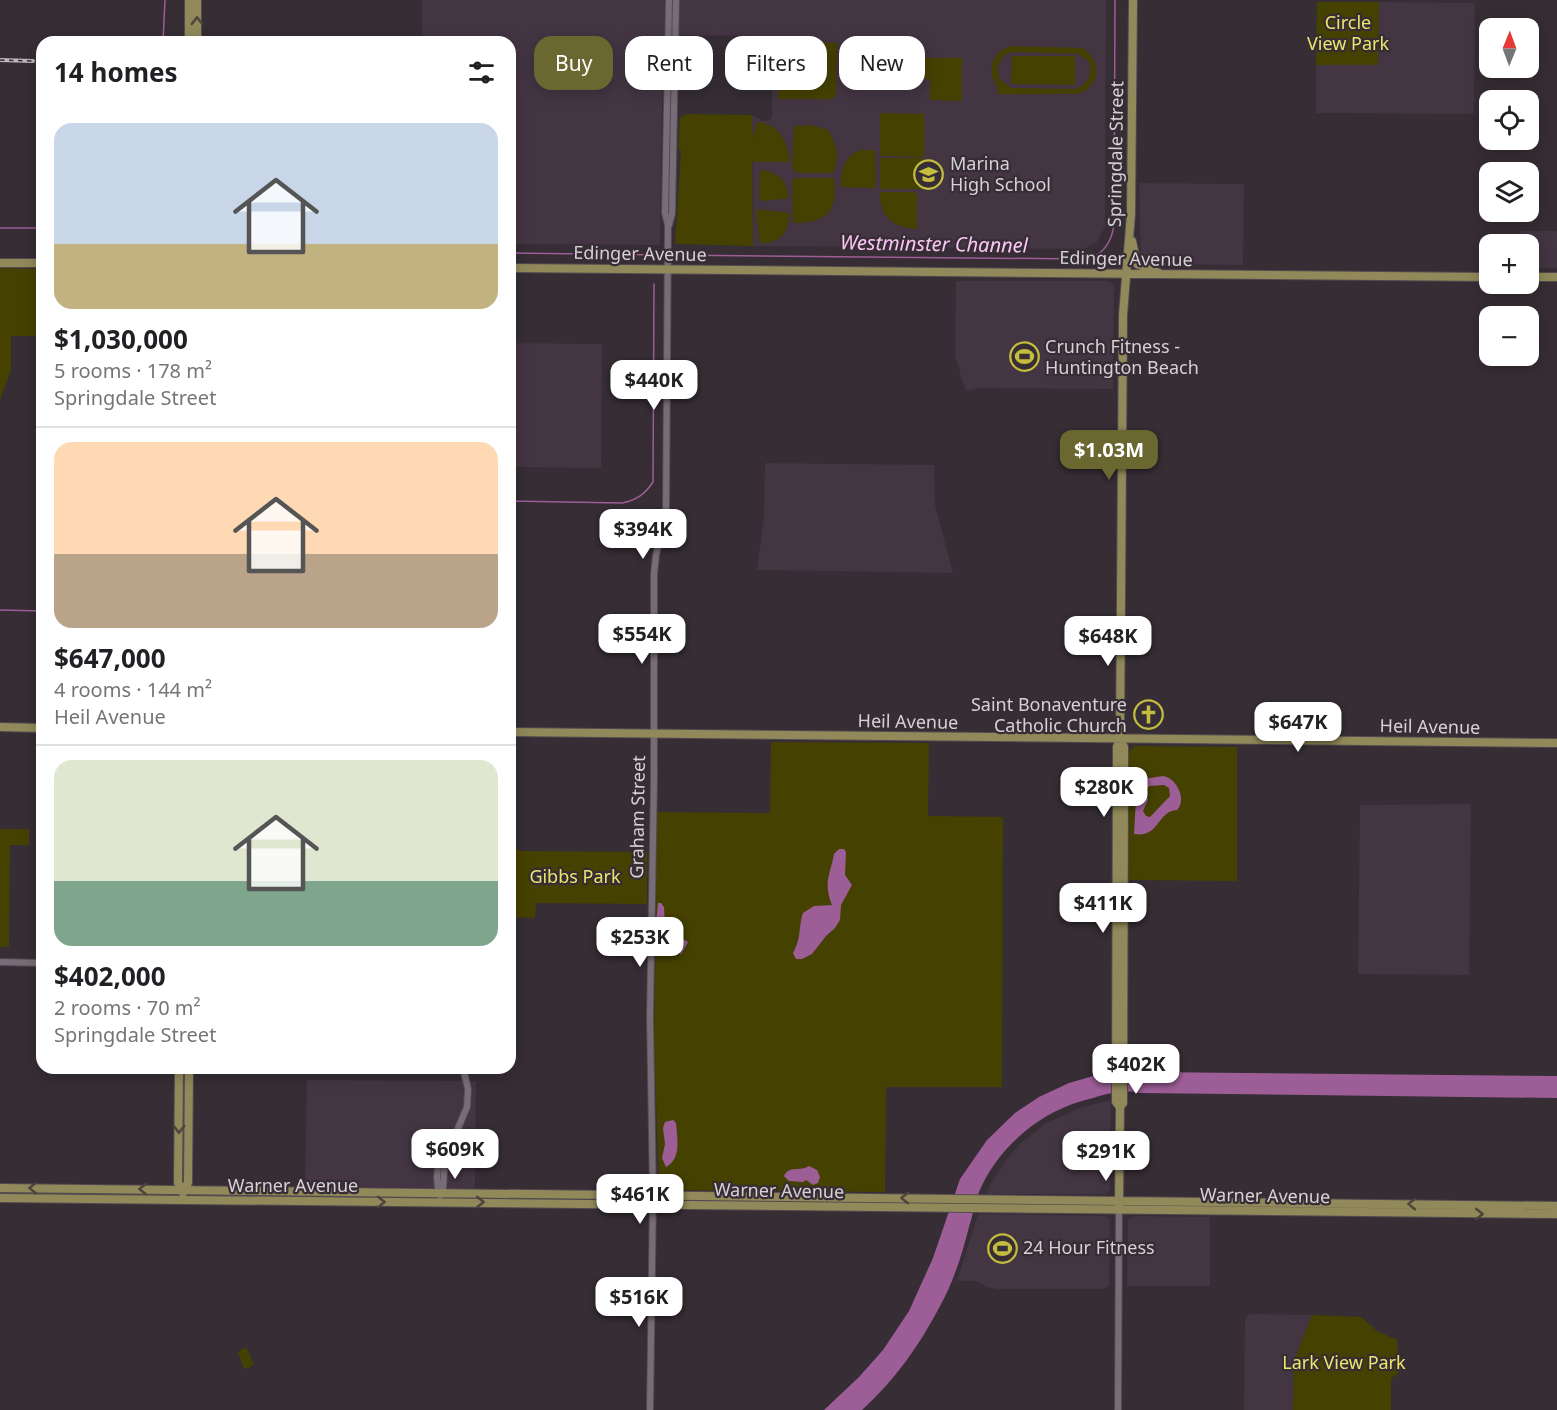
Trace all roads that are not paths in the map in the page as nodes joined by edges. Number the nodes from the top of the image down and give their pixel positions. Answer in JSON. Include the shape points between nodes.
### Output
{"nodes":[{"id":1,"x":189,"y":0,"type":"edge"},
{"id":2,"x":197,"y":0,"type":"edge"},
{"id":3,"x":669,"y":0,"type":"edge"},
{"id":4,"x":676,"y":0,"type":"edge"},
{"id":5,"x":1133,"y":0,"type":"edge"},
{"id":6,"x":189,"y":36,"type":"edge"},
{"id":7,"x":197,"y":36,"type":"edge"},
{"id":8,"x":668,"y":225,"type":"junction"},
{"id":9,"x":1130,"y":233,"type":"junction"},
{"id":10,"x":0,"y":263,"type":"edge"},
{"id":11,"x":36,"y":263,"type":"edge"},
{"id":12,"x":668,"y":266,"type":"junction"},
{"id":13,"x":516,"y":268,"type":"edge"},
{"id":14,"x":1125,"y":274,"type":"junction"},
{"id":15,"x":1163,"y":274,"type":"junction"},
{"id":16,"x":1479,"y":277,"type":"edge"},
{"id":17,"x":1539,"y":277,"type":"edge"},
{"id":18,"x":1557,"y":277,"type":"edge"},
{"id":19,"x":0,"y":727,"type":"edge"},
{"id":20,"x":36,"y":728,"type":"edge"},
{"id":21,"x":516,"y":732,"type":"edge"},
{"id":22,"x":654,"y":734,"type":"junction"},
{"id":23,"x":1120,"y":739,"type":"junction"},
{"id":24,"x":1557,"y":743,"type":"edge"},
{"id":25,"x":0,"y":962,"type":"edge"},
{"id":26,"x":36,"y":963,"type":"edge"},
{"id":27,"x":179,"y":1074,"type":"edge"},
{"id":28,"x":189,"y":1074,"type":"edge"},
{"id":29,"x":464,"y":1074,"type":"edge"},
{"id":30,"x":179,"y":1107,"type":"junction"},
{"id":31,"x":189,"y":1107,"type":"junction"},
{"id":32,"x":0,"y":1188,"type":"edge"},
{"id":33,"x":184,"y":1190,"type":"junction"},
{"id":34,"x":652,"y":1195,"type":"junction"},
{"id":35,"x":440,"y":1197,"type":"junction"},
{"id":36,"x":0,"y":1198,"type":"edge"},
{"id":37,"x":994,"y":1200,"type":"junction"},
{"id":38,"x":183,"y":1201,"type":"junction"},
{"id":39,"x":1202,"y":1202,"type":"junction"},
{"id":40,"x":950,"y":1203,"type":"junction"},
{"id":41,"x":652,"y":1204,"type":"junction"},
{"id":42,"x":1020,"y":1204,"type":"junction"},
{"id":43,"x":1119,"y":1206,"type":"junction"},
{"id":44,"x":1557,"y":1206,"type":"edge"},
{"id":45,"x":974,"y":1208,"type":"junction"},
{"id":46,"x":1171,"y":1210,"type":"junction"},
{"id":47,"x":1557,"y":1214,"type":"edge"},
{"id":48,"x":651,"y":1410,"type":"edge"},
{"id":49,"x":1118,"y":1410,"type":"edge"}],
"edges":[{"from":1,"to":6,"type":"main road"},
{"from":7,"to":2,"type":"main road","one_way":true},
{"from":3,"to":8,"type":"street","name":"Graham Street","via":[[665,213]]},
{"from":4,"to":8,"type":"street","name":"Graham Street","via":[[672,214]]},
{"from":5,"to":9,"type":"main road","name":"Springdale Street"},
{"from":8,"to":12,"type":"street","name":"Graham Street"},
{"from":9,"to":14,"type":"main road","name":"Springdale Street"},
{"from":9,"to":15,"type":"main road","via":[[1137,264]]},
{"from":10,"to":11,"type":"main road"},
{"from":12,"to":13,"type":"main road","name":"Edinger Avenue"},
{"from":12,"to":14,"type":"main road","name":"Edinger Avenue"},
{"from":12,"to":22,"type":"street","name":"Graham Street","via":[[666,512],[654,574]]},
{"from":14,"to":15,"type":"main road","name":"Edinger Avenue"},
{"from":14,"to":23,"type":"main road","name":"Springdale Street"},
{"from":15,"to":16,"type":"main road","name":"Edinger Avenue"},
{"from":17,"to":18,"type":"main road"},
{"from":19,"to":20,"type":"main road"},
{"from":21,"to":22,"type":"main road","name":"Heil Avenue"},
{"from":22,"to":23,"type":"main road","name":"Heil Avenue"},
{"from":22,"to":34,"type":"street","name":"Graham Street"},
{"from":23,"to":24,"type":"main road","name":"Heil Avenue"},
{"from":23,"to":43,"type":"main road","name":"Springdale Street","via":[[1116,1102],[1120,1107]]},
{"from":25,"to":26,"type":"street"},
{"from":27,"to":30,"type":"main road"},
{"from":28,"to":31,"type":"main road"},
{"from":29,"to":35,"type":"street","via":[[467,1107],[445,1159]]},
{"from":30,"to":31,"type":"main road"},
{"from":30,"to":33,"type":"main road","one_way":true,"via":[[178,1183]]},
{"from":31,"to":33,"type":"main road","via":[[188,1182]]},
{"from":33,"to":32,"type":"main road","name":"Warner Avenue","one_way":true},
{"from":33,"to":35,"type":"main road","name":"Warner Avenue"},
{"from":33,"to":38,"type":"main road"},
{"from":34,"to":35,"type":"main road","name":"Warner Avenue"},
{"from":40,"to":34,"type":"main road","name":"Warner Avenue","one_way":true},
{"from":34,"to":41,"type":"street","name":"Graham Street"},
{"from":38,"to":35,"type":"main road","name":"Warner Avenue","one_way":true},
{"from":35,"to":41,"type":"main road","name":"Warner Avenue","one_way":true},
{"from":36,"to":38,"type":"main road","name":"Warner Avenue"},
{"from":37,"to":40,"type":"main road","name":"Warner Avenue"},
{"from":37,"to":42,"type":"main road","name":"Warner Avenue"},
{"from":37,"to":45,"type":"main road"},
{"from":39,"to":43,"type":"main road","name":"Warner Avenue"},
{"from":44,"to":39,"type":"main road","name":"Warner Avenue","one_way":true},
{"from":39,"to":46,"type":"main road","via":[[1172,1206]]},
{"from":40,"to":41,"type":"main road","name":"Warner Avenue"},
{"from":40,"to":45,"type":"main road","name":"Warner Avenue"},
{"from":41,"to":48,"type":"street","name":"Graham Street"},
{"from":42,"to":43,"type":"main road","name":"Warner Avenue"},
{"from":42,"to":45,"type":"main road","name":"Warner Avenue"},
{"from":43,"to":46,"type":"main road","name":"Warner Avenue"},
{"from":43,"to":49,"type":"street","name":"Springdale Street"},
{"from":46,"to":47,"type":"main road","name":"Warner Avenue","one_way":true}]}
